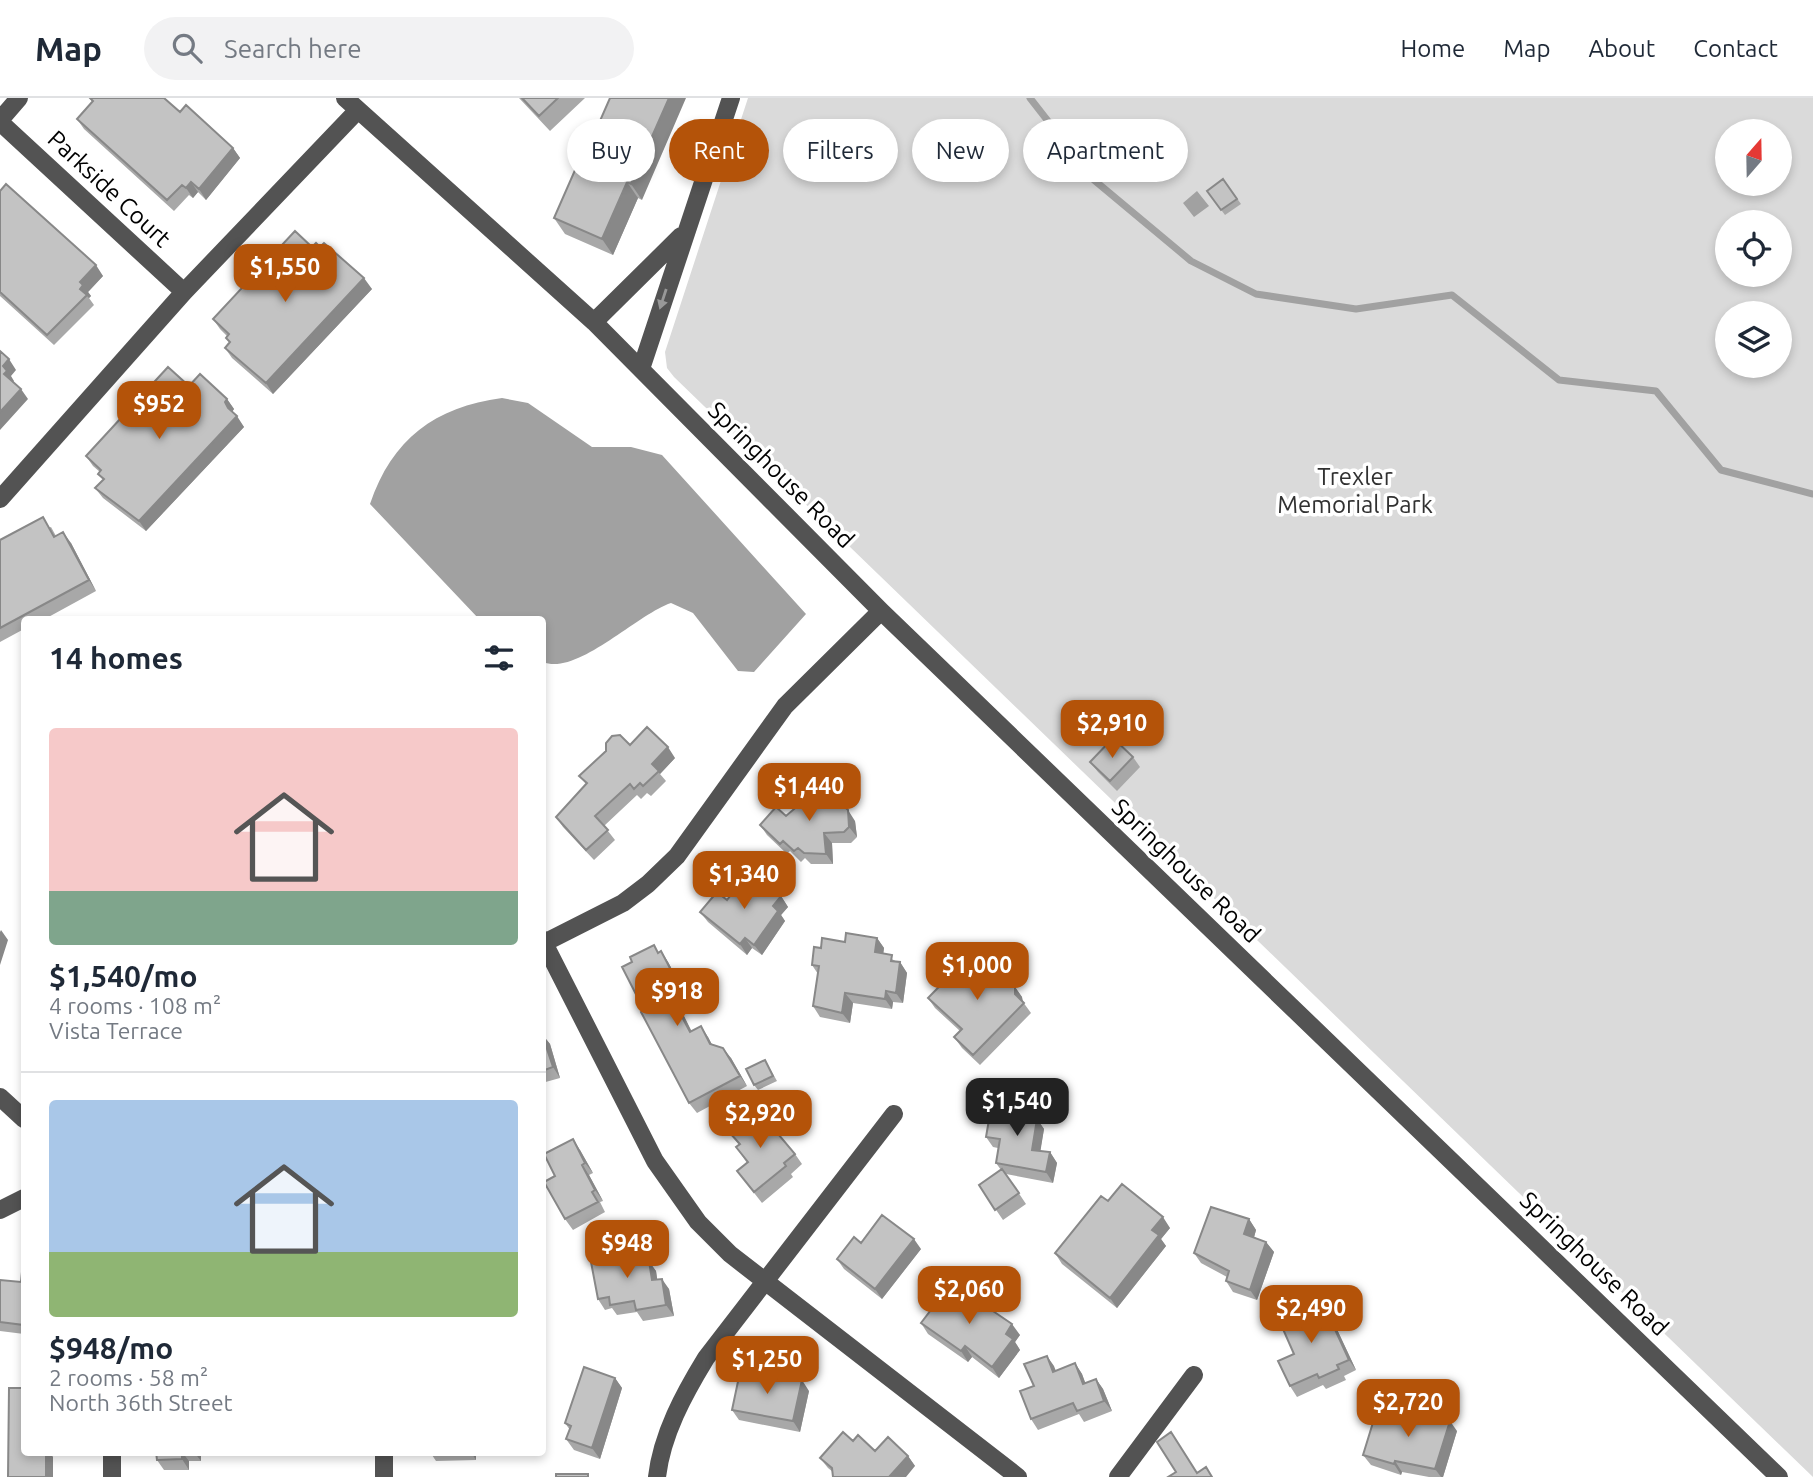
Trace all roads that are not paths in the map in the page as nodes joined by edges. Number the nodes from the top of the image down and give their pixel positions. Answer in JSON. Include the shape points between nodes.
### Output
{"nodes":[{"id":1,"x":19,"y":98,"type":"edge"},
{"id":2,"x":731,"y":98,"type":"edge"},
{"id":3,"x":351,"y":104,"type":"edge"},
{"id":4,"x":0,"y":121,"type":"edge"},
{"id":5,"x":684,"y":233,"type":"junction"},
{"id":6,"x":184,"y":292,"type":"junction"},
{"id":7,"x":594,"y":322,"type":"junction"},
{"id":8,"x":641,"y":369,"type":"junction"},
{"id":9,"x":0,"y":499,"type":"edge"},
{"id":10,"x":881,"y":611,"type":"junction"},
{"id":11,"x":546,"y":941,"type":"edge"},
{"id":12,"x":546,"y":948,"type":"edge"},
{"id":13,"x":0,"y":1097,"type":"edge"},
{"id":14,"x":894,"y":1114,"type":"dead end"},
{"id":15,"x":21,"y":1116,"type":"edge"},
{"id":16,"x":21,"y":1200,"type":"edge"},
{"id":17,"x":0,"y":1210,"type":"edge"},
{"id":18,"x":766,"y":1282,"type":"junction"},
{"id":19,"x":1194,"y":1375,"type":"dead end"},
{"id":20,"x":112,"y":1456,"type":"edge"},
{"id":21,"x":384,"y":1456,"type":"edge"},
{"id":22,"x":112,"y":1477,"type":"edge"},
{"id":23,"x":384,"y":1477,"type":"edge"},
{"id":24,"x":657,"y":1477,"type":"edge"},
{"id":25,"x":1018,"y":1477,"type":"edge"},
{"id":26,"x":1118,"y":1477,"type":"edge"},
{"id":27,"x":1779,"y":1477,"type":"edge"}],
"edges":[{"from":1,"to":4,"type":"street","name":"Parkside Court"},
{"from":2,"to":5,"type":"street"},
{"from":3,"to":6,"type":"street"},
{"from":3,"to":7,"type":"street","name":"Springhouse Road"},
{"from":4,"to":6,"type":"street","name":"Parkside Court"},
{"from":5,"to":7,"type":"street"},
{"from":5,"to":8,"type":"street","one_way":true},
{"from":6,"to":9,"type":"street"},
{"from":7,"to":8,"type":"street","name":"Springhouse Road"},
{"from":8,"to":10,"type":"street","name":"Springhouse Road"},
{"from":10,"to":11,"type":"street","via":[[785,706],[677,856],[658,875],[623,903]]},
{"from":10,"to":27,"type":"street","name":"Springhouse Road"},
{"from":12,"to":18,"type":"street","via":[[677,1196],[730,1254]]},
{"from":13,"to":15,"type":"street"},
{"from":14,"to":18,"type":"street"},
{"from":16,"to":17,"type":"street"},
{"from":18,"to":24,"type":"street","via":[[706,1357],[685,1393]]},
{"from":18,"to":25,"type":"street"},
{"from":19,"to":26,"type":"street"},
{"from":20,"to":22,"type":"street"},
{"from":21,"to":23,"type":"street"}]}
